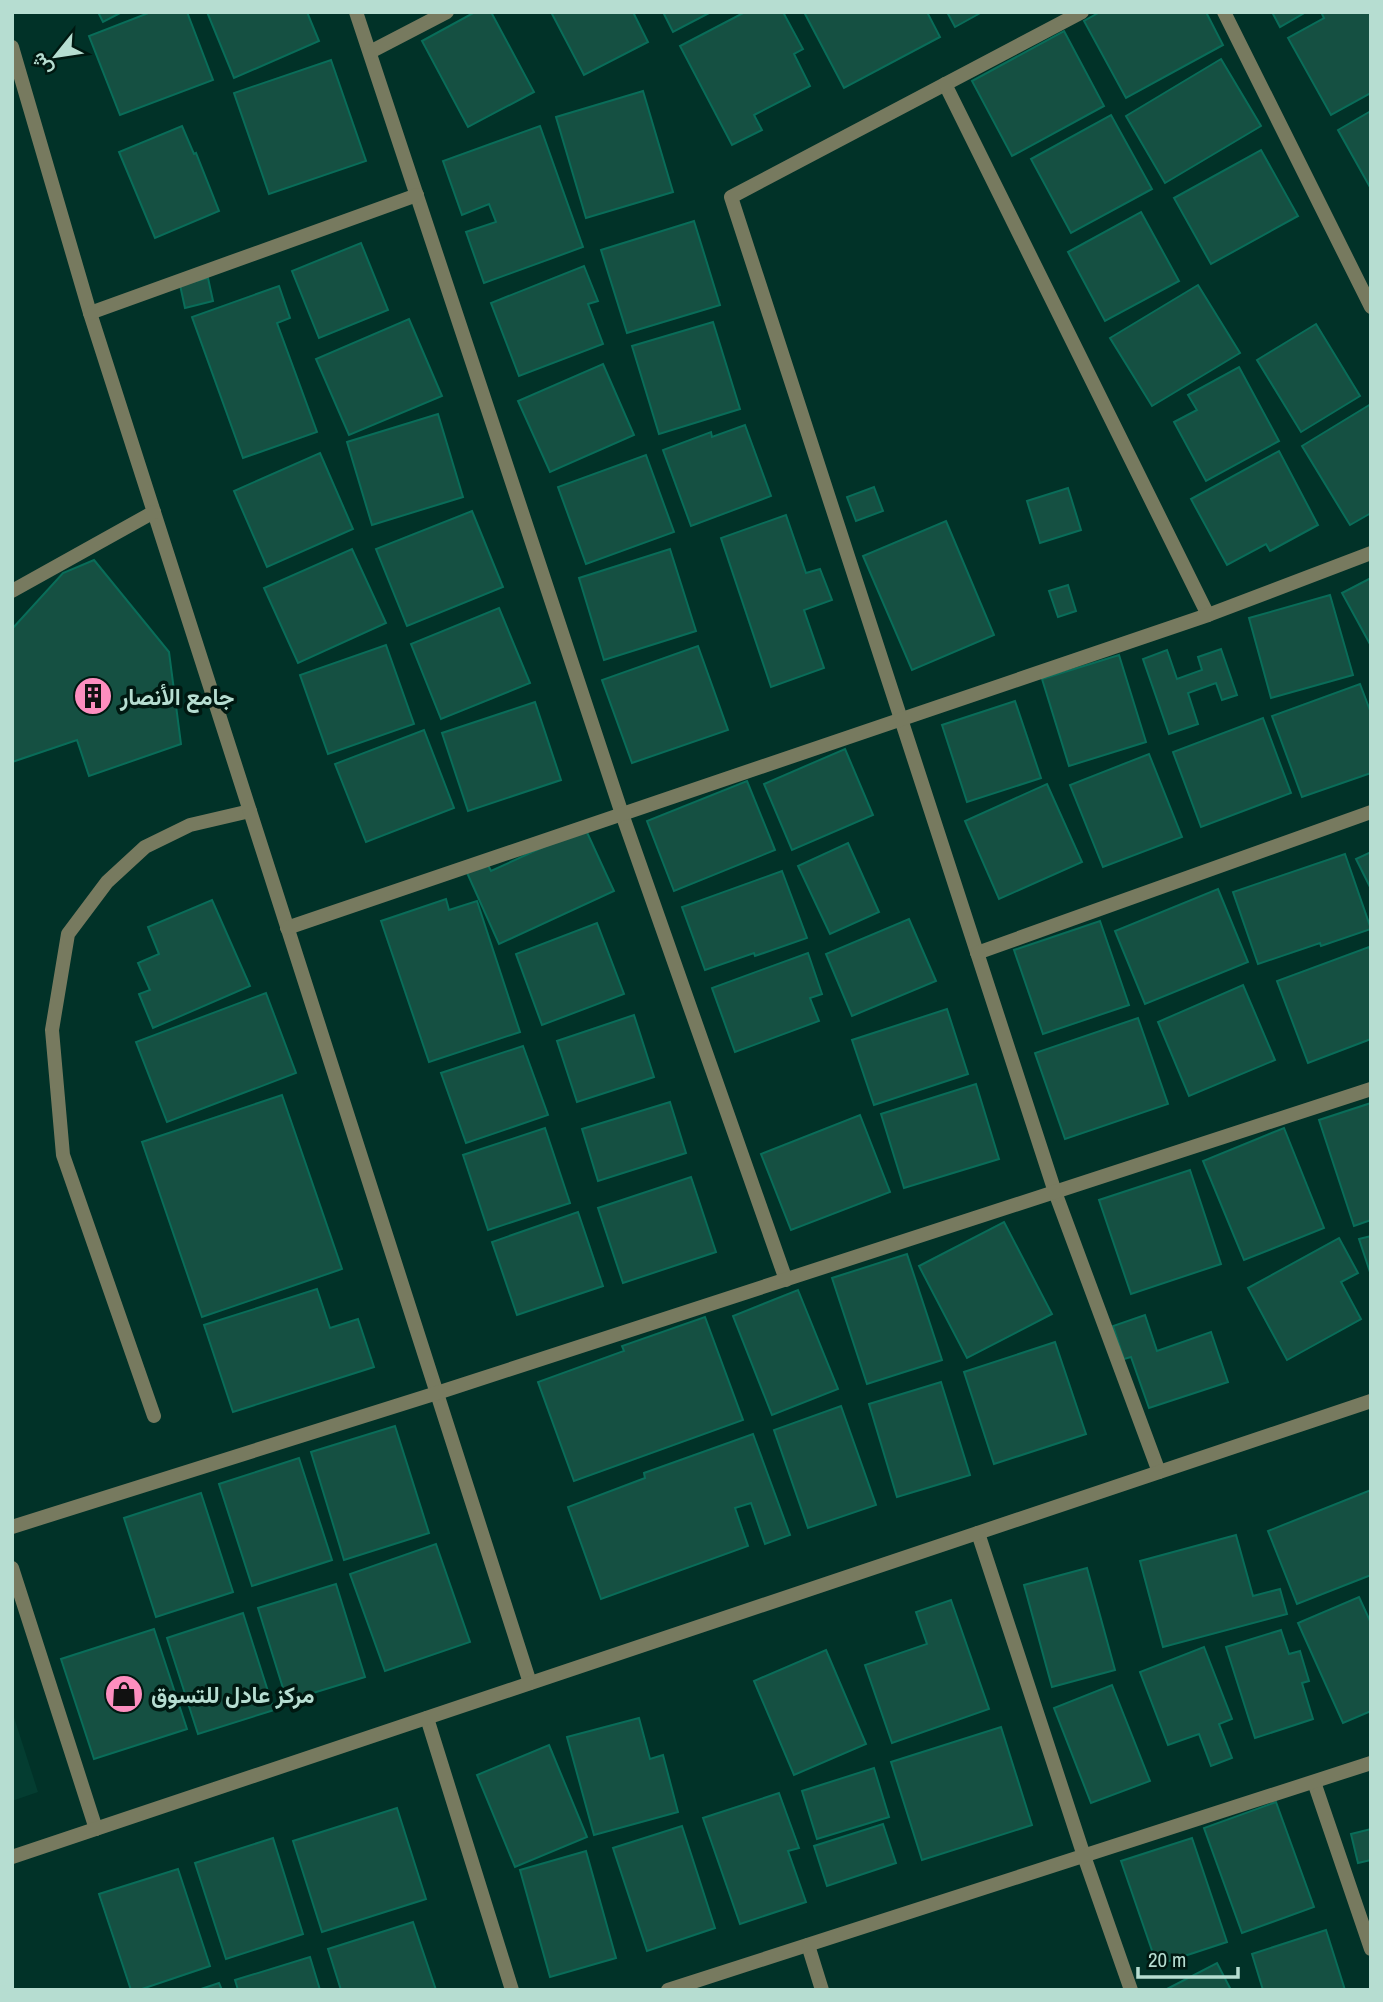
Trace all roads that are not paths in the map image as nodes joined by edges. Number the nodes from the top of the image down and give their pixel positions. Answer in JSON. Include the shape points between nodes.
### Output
{"nodes":[{"id":1,"x":356,"y":12,"type":"edge"},
{"id":2,"x":447,"y":12,"type":"edge"},
{"id":3,"x":1082,"y":12,"type":"edge"},
{"id":4,"x":1224,"y":12,"type":"edge"},
{"id":5,"x":12,"y":47,"type":"edge"},
{"id":6,"x":370,"y":52,"type":"junction"},
{"id":7,"x":945,"y":84,"type":"junction"},
{"id":8,"x":417,"y":195,"type":"junction"},
{"id":9,"x":1371,"y":307,"type":"edge"},
{"id":10,"x":90,"y":313,"type":"junction"},
{"id":11,"x":154,"y":512,"type":"junction"},
{"id":12,"x":1371,"y":553,"type":"edge"},
{"id":13,"x":12,"y":591,"type":"edge"},
{"id":14,"x":1208,"y":615,"type":"junction"},
{"id":15,"x":901,"y":719,"type":"junction"},
{"id":16,"x":250,"y":811,"type":"junction"},
{"id":17,"x":1371,"y":812,"type":"edge"},
{"id":18,"x":622,"y":814,"type":"junction"},
{"id":19,"x":287,"y":928,"type":"junction"},
{"id":20,"x":977,"y":953,"type":"junction"},
{"id":21,"x":1371,"y":1089,"type":"edge"},
{"id":22,"x":1055,"y":1192,"type":"junction"},
{"id":23,"x":786,"y":1280,"type":"junction"},
{"id":24,"x":437,"y":1393,"type":"junction"},
{"id":25,"x":1371,"y":1401,"type":"edge"},
{"id":26,"x":154,"y":1416,"type":"dead end"},
{"id":27,"x":1159,"y":1472,"type":"junction"},
{"id":28,"x":12,"y":1527,"type":"edge"},
{"id":29,"x":978,"y":1533,"type":"junction"},
{"id":30,"x":12,"y":1568,"type":"edge"},
{"id":31,"x":530,"y":1683,"type":"junction"},
{"id":32,"x":427,"y":1718,"type":"junction"},
{"id":33,"x":1371,"y":1763,"type":"edge"},
{"id":34,"x":1314,"y":1782,"type":"junction"},
{"id":35,"x":96,"y":1829,"type":"junction"},
{"id":36,"x":1084,"y":1856,"type":"junction"},
{"id":37,"x":12,"y":1857,"type":"edge"},
{"id":38,"x":808,"y":1945,"type":"junction"},
{"id":39,"x":1371,"y":1949,"type":"edge"},
{"id":40,"x":512,"y":1990,"type":"edge"},
{"id":41,"x":668,"y":1990,"type":"edge"},
{"id":42,"x":822,"y":1990,"type":"edge"},
{"id":43,"x":1131,"y":1990,"type":"edge"}],
"edges":[{"from":1,"to":6,"type":"street"},
{"from":2,"to":6,"type":"street"},
{"from":3,"to":7,"type":"street"},
{"from":4,"to":9,"type":"street"},
{"from":5,"to":10,"type":"street"},
{"from":6,"to":8,"type":"street"},
{"from":7,"to":14,"type":"street"},
{"from":7,"to":15,"type":"street","via":[[731,197]]},
{"from":8,"to":10,"type":"street"},
{"from":8,"to":18,"type":"street"},
{"from":10,"to":11,"type":"street"},
{"from":11,"to":13,"type":"street"},
{"from":11,"to":16,"type":"street"},
{"from":12,"to":14,"type":"street"},
{"from":14,"to":15,"type":"street"},
{"from":15,"to":18,"type":"street"},
{"from":15,"to":20,"type":"street"},
{"from":16,"to":19,"type":"street"},
{"from":16,"to":26,"type":"street","via":[[190,825],[145,847],[107,882],[68,934],[52,1030],[63,1155]]},
{"from":17,"to":20,"type":"street"},
{"from":18,"to":19,"type":"street"},
{"from":18,"to":23,"type":"street"},
{"from":19,"to":24,"type":"street"},
{"from":20,"to":22,"type":"street"},
{"from":21,"to":22,"type":"street"},
{"from":22,"to":23,"type":"street"},
{"from":22,"to":27,"type":"street"},
{"from":23,"to":24,"type":"street"},
{"from":24,"to":28,"type":"street"},
{"from":24,"to":31,"type":"street"},
{"from":25,"to":27,"type":"street"},
{"from":27,"to":29,"type":"street"},
{"from":29,"to":31,"type":"street"},
{"from":29,"to":36,"type":"street"},
{"from":30,"to":35,"type":"street"},
{"from":31,"to":32,"type":"street"},
{"from":32,"to":35,"type":"street"},
{"from":32,"to":40,"type":"street"},
{"from":33,"to":34,"type":"street"},
{"from":34,"to":36,"type":"street"},
{"from":34,"to":39,"type":"street"},
{"from":35,"to":37,"type":"street"},
{"from":36,"to":38,"type":"street"},
{"from":36,"to":43,"type":"street"},
{"from":38,"to":41,"type":"street"},
{"from":38,"to":42,"type":"street"}]}
